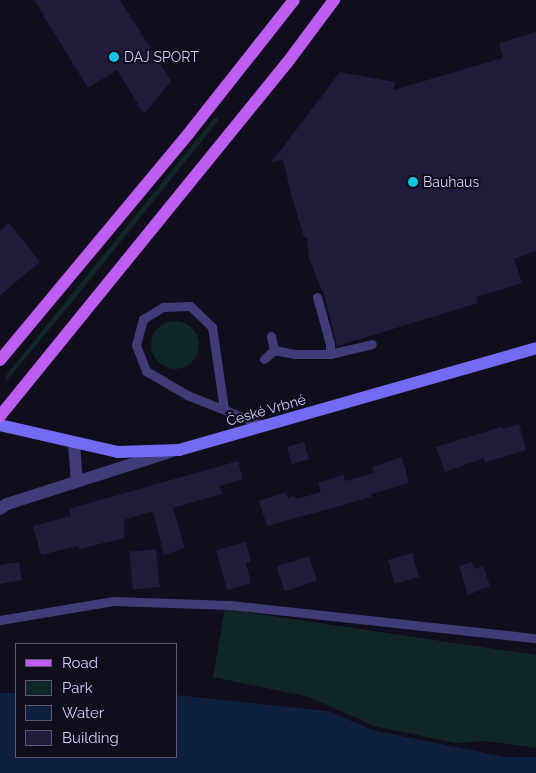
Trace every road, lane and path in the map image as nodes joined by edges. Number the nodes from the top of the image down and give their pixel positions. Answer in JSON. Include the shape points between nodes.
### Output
{"nodes":[{"id":1,"x":294,"y":0,"type":"edge"},
{"id":2,"x":334,"y":0,"type":"edge"},
{"id":3,"x":316,"y":297,"type":"dead end"},
{"id":4,"x":271,"y":336,"type":"dead end"},
{"id":5,"x":372,"y":344,"type":"dead end"},
{"id":6,"x":536,"y":348,"type":"edge"},
{"id":7,"x":274,"y":350,"type":"junction"},
{"id":8,"x":330,"y":354,"type":"junction"},
{"id":9,"x":264,"y":359,"type":"dead end"},
{"id":10,"x":0,"y":360,"type":"edge"},
{"id":11,"x":224,"y":409,"type":"junction"},
{"id":12,"x":0,"y":416,"type":"edge"},
{"id":13,"x":0,"y":425,"type":"edge"},
{"id":14,"x":265,"y":426,"type":"junction"},
{"id":15,"x":74,"y":442,"type":"junction"},
{"id":16,"x":179,"y":450,"type":"junction"},
{"id":17,"x":77,"y":481,"type":"junction"},
{"id":18,"x":0,"y":509,"type":"edge"},
{"id":19,"x":0,"y":620,"type":"edge"},
{"id":20,"x":536,"y":638,"type":"edge"}],
"edges":[{"from":1,"to":10,"type":"main road","via":[[189,133]]},
{"from":2,"to":12,"type":"main road","via":[[287,63]]},
{"from":3,"to":8,"type":"lane"},
{"from":4,"to":7,"type":"lane"},
{"from":5,"to":8,"type":"lane"},
{"from":6,"to":14,"type":"street","name":"České Vrbné"},
{"from":7,"to":8,"type":"lane"},
{"from":7,"to":9,"type":"lane"},
{"from":11,"to":11,"type":"lane","via":[[212,327],[190,306],[163,307],[143,319],[136,345],[146,371],[187,395]]},
{"from":11,"to":14,"type":"lane"},
{"from":13,"to":15,"type":"street","name":"České Vrbné"},
{"from":14,"to":16,"type":"street","name":"České Vrbné"},
{"from":15,"to":16,"type":"street","name":"České Vrbné","via":[[118,452]]},
{"from":15,"to":17,"type":"street"},
{"from":16,"to":17,"type":"street"},
{"from":17,"to":18,"type":"street","via":[[6,504]]},
{"from":19,"to":20,"type":"lane","via":[[113,601],[230,604]]}]}
